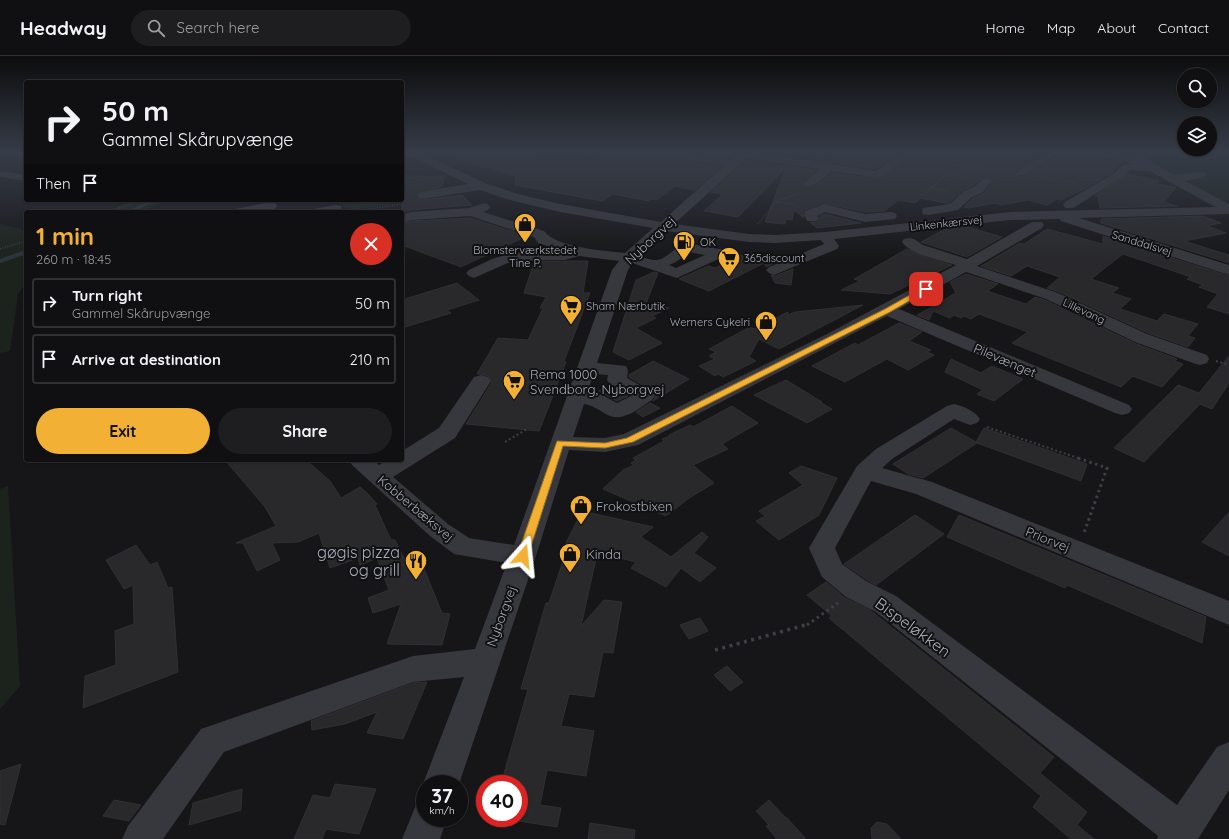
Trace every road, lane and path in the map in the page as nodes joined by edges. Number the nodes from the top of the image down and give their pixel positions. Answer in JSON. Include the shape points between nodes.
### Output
{"nodes":[{"id":1,"x":464,"y":189,"type":"edge"},
{"id":2,"x":489,"y":189,"type":"edge"},
{"id":3,"x":706,"y":189,"type":"edge"},
{"id":4,"x":930,"y":189,"type":"edge"},
{"id":5,"x":979,"y":189,"type":"edge"},
{"id":6,"x":1096,"y":189,"type":"edge"},
{"id":7,"x":1191,"y":189,"type":"edge"},
{"id":8,"x":798,"y":194,"type":"dead end"},
{"id":9,"x":422,"y":195,"type":"dead end"},
{"id":10,"x":922,"y":196,"type":"dead end"},
{"id":11,"x":514,"y":197,"type":"junction"},
{"id":12,"x":136,"y":202,"type":"edge"},
{"id":13,"x":1069,"y":205,"type":"dead end"},
{"id":14,"x":271,"y":206,"type":"edge"},
{"id":15,"x":336,"y":209,"type":"dead end"},
{"id":16,"x":1229,"y":209,"type":"edge"},
{"id":17,"x":113,"y":210,"type":"edge"},
{"id":18,"x":250,"y":210,"type":"edge"},
{"id":19,"x":330,"y":210,"type":"edge"},
{"id":20,"x":471,"y":212,"type":"junction"},
{"id":21,"x":908,"y":214,"type":"junction"},
{"id":22,"x":1056,"y":214,"type":"junction"},
{"id":23,"x":404,"y":218,"type":"edge"},
{"id":24,"x":812,"y":218,"type":"dead end"},
{"id":25,"x":926,"y":225,"type":"junction"},
{"id":26,"x":664,"y":226,"type":"junction"},
{"id":27,"x":1023,"y":229,"type":"dead end"},
{"id":28,"x":825,"y":236,"type":"junction"},
{"id":29,"x":749,"y":238,"type":"junction"},
{"id":30,"x":24,"y":242,"type":"edge"},
{"id":31,"x":909,"y":242,"type":"dead end"},
{"id":32,"x":0,"y":249,"type":"edge"},
{"id":33,"x":581,"y":252,"type":"junction"},
{"id":34,"x":628,"y":258,"type":"junction"},
{"id":35,"x":656,"y":265,"type":"dead end"},
{"id":36,"x":968,"y":266,"type":"junction"},
{"id":37,"x":774,"y":270,"type":"dead end"},
{"id":38,"x":1229,"y":270,"type":"edge"},
{"id":39,"x":474,"y":273,"type":"dead end"},
{"id":40,"x":887,"y":310,"type":"junction"},
{"id":41,"x":1200,"y":360,"type":"dead end"},
{"id":42,"x":587,"y":368,"type":"junction"},
{"id":43,"x":481,"y":381,"type":"dead end"},
{"id":44,"x":577,"y":397,"type":"junction"},
{"id":45,"x":1123,"y":408,"type":"dead end"},
{"id":46,"x":970,"y":419,"type":"joint"},
{"id":47,"x":526,"y":429,"type":"dead end"},
{"id":48,"x":505,"y":442,"type":"dead end"},
{"id":49,"x":560,"y":443,"type":"junction"},
{"id":50,"x":404,"y":452,"type":"edge"},
{"id":51,"x":382,"y":462,"type":"edge"},
{"id":52,"x":369,"y":468,"type":"edge"},
{"id":53,"x":866,"y":471,"type":"junction"},
{"id":54,"x":1078,"y":551,"type":"junction"},
{"id":55,"x":523,"y":556,"type":"junction"},
{"id":56,"x":856,"y":589,"type":"junction"},
{"id":57,"x":1229,"y":613,"type":"edge"},
{"id":58,"x":715,"y":650,"type":"dead end"},
{"id":59,"x":485,"y":661,"type":"junction"},
{"id":60,"x":1229,"y":760,"type":"edge"},
{"id":61,"x":444,"y":775,"type":"edge"},
{"id":62,"x":426,"y":827,"type":"edge"},
{"id":63,"x":1179,"y":835,"type":"edge"},
{"id":64,"x":141,"y":839,"type":"edge"},
{"id":65,"x":421,"y":839,"type":"edge"}],
"edges":[{"from":1,"to":9,"type":"street"},
{"from":2,"to":11,"type":"street","name":"Linkenkærsvej"},
{"from":3,"to":26,"type":"street","name":"Nyborgvej"},
{"from":4,"to":10,"type":"path"},
{"from":5,"to":21,"type":"street","via":[[968,194],[954,207]]},
{"from":6,"to":13,"type":"street"},
{"from":7,"to":16,"type":"street"},
{"from":8,"to":29,"type":"path","via":[[777,202]]},
{"from":11,"to":20,"type":"street"},
{"from":11,"to":26,"type":"street","name":"Linkenkærsvej","via":[[560,208]]},
{"from":12,"to":17,"type":"path"},
{"from":14,"to":18,"type":"street"},
{"from":15,"to":19,"type":"street"},
{"from":16,"to":22,"type":"street","name":"Linkenkærsvej"},
{"from":20,"to":23,"type":"street"},
{"from":20,"to":33,"type":"street","via":[[539,234],[542,240]]},
{"from":21,"to":24,"type":"street","via":[[865,218],[824,208],[810,214]]},
{"from":21,"to":25,"type":"street"},
{"from":22,"to":25,"type":"street","name":"Linkenkærsvej"},
{"from":22,"to":38,"type":"street","name":"Sanddalsvej"},
{"from":25,"to":28,"type":"street","name":"Linkenkærsvej"},
{"from":26,"to":29,"type":"street","name":"Linkenkærsvej"},
{"from":26,"to":34,"type":"street","name":"Nyborgvej"},
{"from":27,"to":36,"type":"street"},
{"from":28,"to":29,"type":"street","name":"Linkenkærsvej"},
{"from":28,"to":37,"type":"street","via":[[832,246]]},
{"from":30,"to":32,"type":"path"},
{"from":31,"to":36,"type":"street","name":"Lillevang","via":[[918,248]]},
{"from":33,"to":34,"type":"street"},
{"from":33,"to":39,"type":"street","via":[[562,256],[512,257]]},
{"from":34,"to":35,"type":"street"},
{"from":34,"to":42,"type":"street","name":"Nyborgvej","via":[[620,270]]},
{"from":36,"to":40,"type":"street"},
{"from":36,"to":41,"type":"street","name":"Lillevang","via":[[1052,296],[1141,338]]},
{"from":40,"to":45,"type":"street","name":"Pilevænget"},
{"from":40,"to":49,"type":"street","via":[[630,440],[605,445]]},
{"from":42,"to":44,"type":"street","name":"Nyborgvej"},
{"from":42,"to":44,"type":"street","via":[[619,370],[617,380],[645,396],[617,412],[595,399]]},
{"from":43,"to":50,"type":"street","via":[[447,433]]},
{"from":44,"to":49,"type":"street","name":"Nyborgvej"},
{"from":46,"to":53,"type":"street","name":"Bispeløkken","via":[[954,410],[884,454]]},
{"from":46,"to":54,"type":"path","via":[[1107,468]]},
{"from":47,"to":48,"type":"path"},
{"from":49,"to":55,"type":"street","name":"Nyborgvej"},
{"from":51,"to":52,"type":"street"},
{"from":52,"to":55,"type":"street","name":"Kobberbæksvej","via":[[439,530],[463,547]]},
{"from":53,"to":54,"type":"street","name":"Priorvej","via":[[924,488]]},
{"from":53,"to":56,"type":"street","name":"Bispeløkken","via":[[822,548],[831,570]]},
{"from":54,"to":57,"type":"street","name":"Priorvej"},
{"from":55,"to":59,"type":"street","name":"Nyborgvej"},
{"from":56,"to":58,"type":"path","via":[[808,625]]},
{"from":56,"to":63,"type":"street","name":"Bispeløkken","via":[[886,604]]},
{"from":59,"to":61,"type":"street","name":"Nyborgvej"},
{"from":59,"to":64,"type":"street","via":[[413,669],[213,740]]},
{"from":60,"to":63,"type":"street"},
{"from":62,"to":65,"type":"street"}]}
